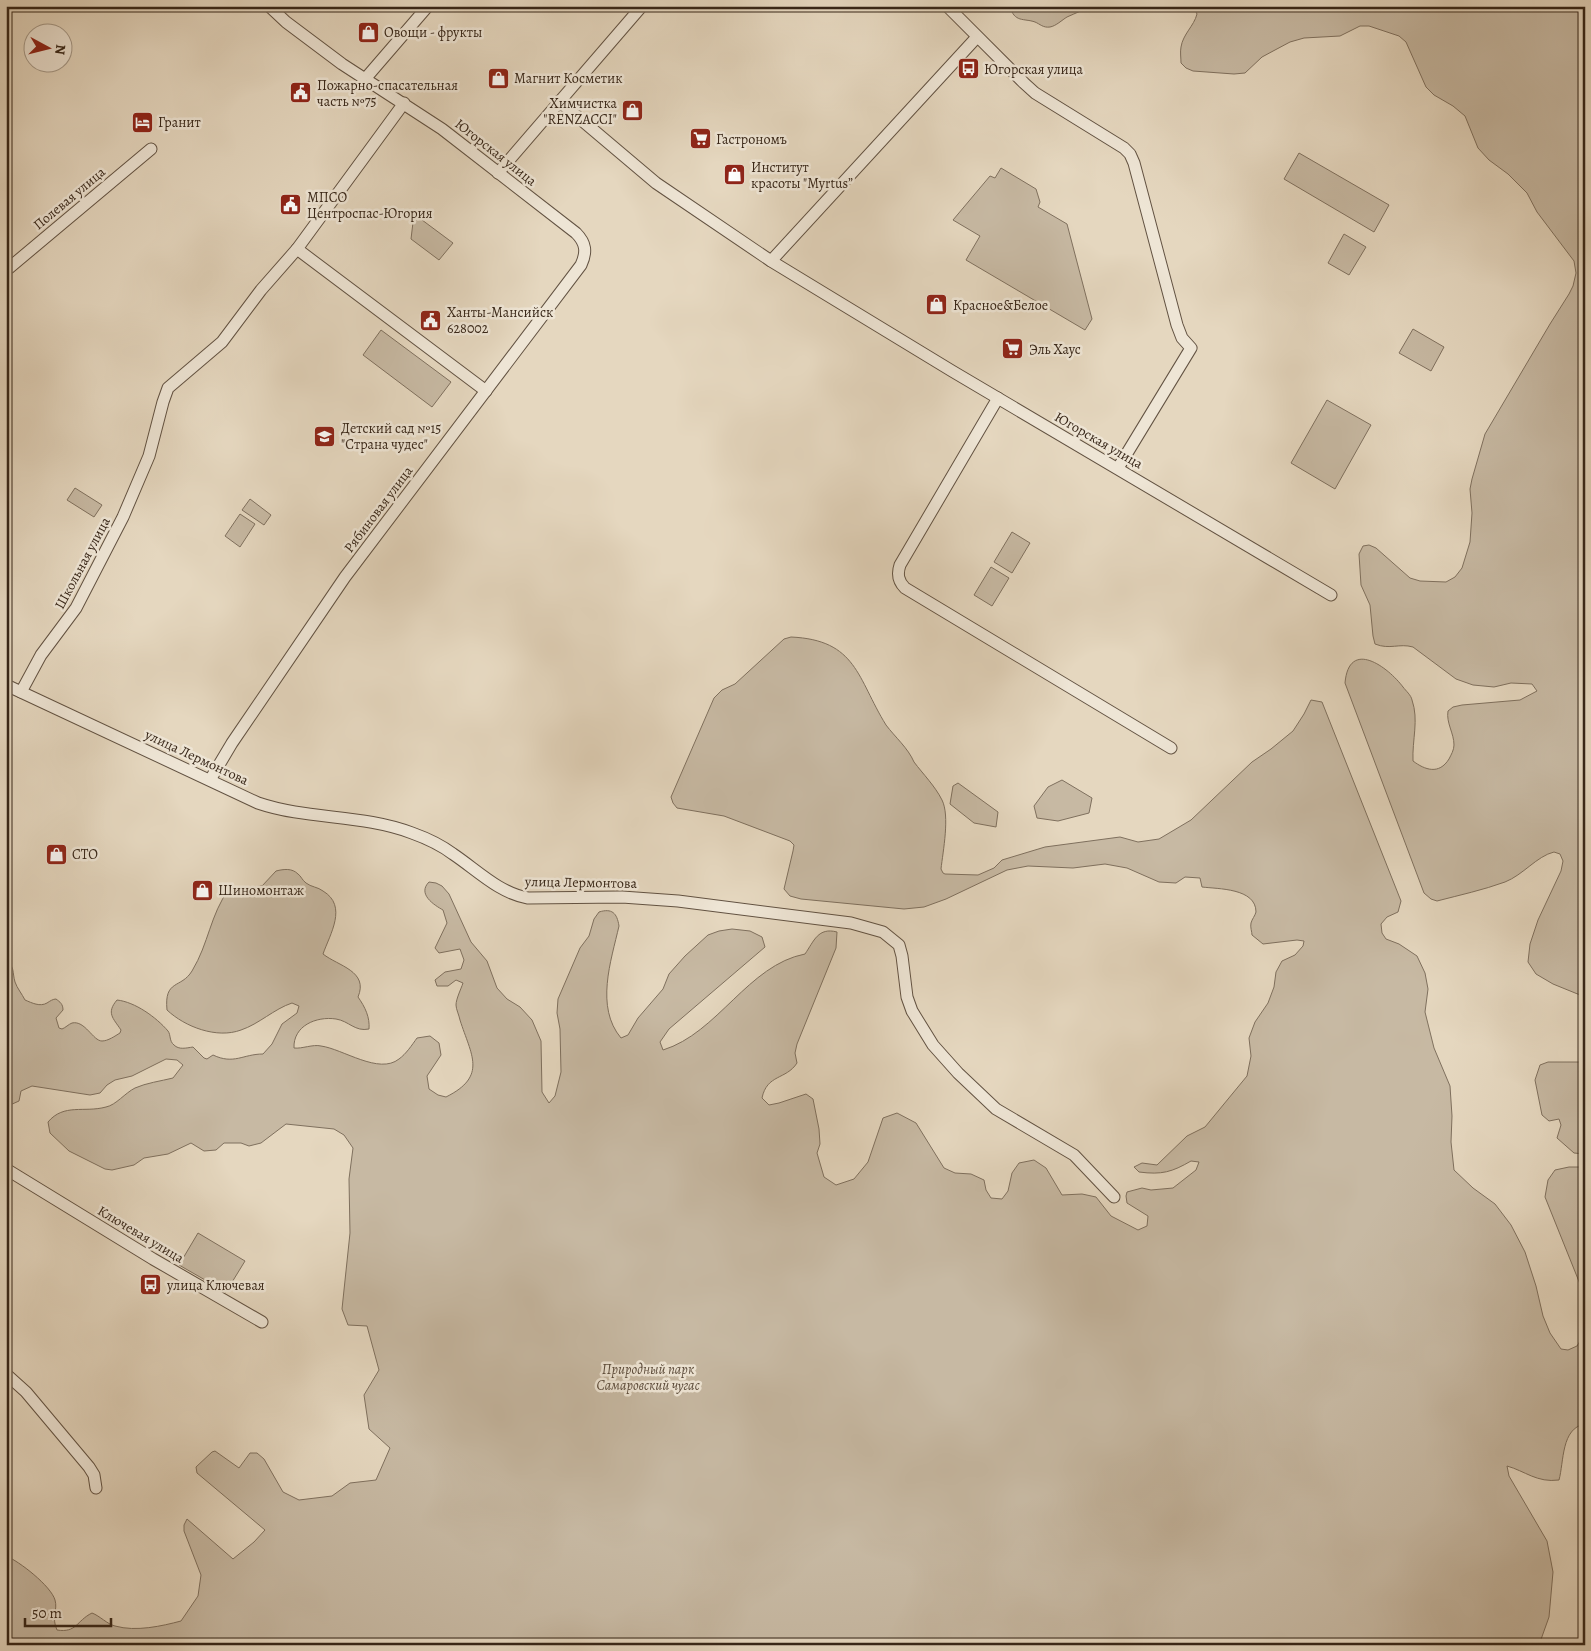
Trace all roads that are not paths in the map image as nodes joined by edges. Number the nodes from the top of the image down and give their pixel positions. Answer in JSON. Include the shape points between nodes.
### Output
{"nodes":[{"id":1,"x":268,"y":6,"type":"edge"},
{"id":2,"x":428,"y":6,"type":"edge"},
{"id":3,"x":642,"y":6,"type":"edge"},
{"id":4,"x":947,"y":6,"type":"edge"},
{"id":5,"x":977,"y":37,"type":"junction"},
{"id":6,"x":365,"y":79,"type":"junction"},
{"id":7,"x":559,"y":101,"type":"junction"},
{"id":8,"x":404,"y":103,"type":"junction"},
{"id":9,"x":151,"y":149,"type":"dead end"},
{"id":10,"x":498,"y":173,"type":"junction"},
{"id":11,"x":297,"y":249,"type":"junction"},
{"id":12,"x":771,"y":261,"type":"junction"},
{"id":13,"x":581,"y":265,"type":"joint"},
{"id":14,"x":6,"y":266,"type":"edge"},
{"id":15,"x":486,"y":391,"type":"junction"},
{"id":16,"x":998,"y":398,"type":"junction"},
{"id":17,"x":1118,"y":468,"type":"junction"},
{"id":18,"x":1331,"y":595,"type":"dead end"},
{"id":19,"x":6,"y":685,"type":"edge"},
{"id":20,"x":21,"y":692,"type":"junction"},
{"id":21,"x":1170,"y":748,"type":"dead end"},
{"id":22,"x":210,"y":780,"type":"junction"},
{"id":23,"x":6,"y":1169,"type":"edge"},
{"id":24,"x":1114,"y":1197,"type":"dead end"},
{"id":25,"x":262,"y":1322,"type":"dead end"},
{"id":26,"x":6,"y":1374,"type":"edge"},
{"id":27,"x":96,"y":1488,"type":"dead end"}],
"edges":[{"from":1,"to":6,"type":"street","name":"Югорская улица","via":[[334,59]]},
{"from":2,"to":6,"type":"street"},
{"from":3,"to":7,"type":"street"},
{"from":4,"to":5,"type":"street"},
{"from":5,"to":12,"type":"street"},
{"from":5,"to":17,"type":"street","via":[[1035,93],[1124,148],[1134,163],[1177,325],[1191,348]]},
{"from":6,"to":8,"type":"street","name":"Югорская улица"},
{"from":7,"to":10,"type":"street"},
{"from":7,"to":12,"type":"street","name":"Югорская улица","via":[[656,183]]},
{"from":8,"to":10,"type":"street","name":"Югорская улица"},
{"from":8,"to":11,"type":"street"},
{"from":9,"to":14,"type":"street","name":"Полевая улица","via":[[9,268]]},
{"from":10,"to":13,"type":"street","name":"Югорская улица","via":[[576,233],[585,246]]},
{"from":11,"to":15,"type":"street"},
{"from":11,"to":20,"type":"street","name":"Школьная улица","via":[[222,342],[168,388],[149,456],[123,517],[76,608],[42,655]]},
{"from":12,"to":16,"type":"street","name":"Югорская улица"},
{"from":13,"to":15,"type":"street","name":"Рябиновая улица"},
{"from":15,"to":22,"type":"street","name":"Рябиновая улица","via":[[345,577]]},
{"from":16,"to":17,"type":"street","name":"Югорская улица"},
{"from":16,"to":21,"type":"street","via":[[900,565],[901,584]]},
{"from":17,"to":18,"type":"street","name":"Югорская улица"},
{"from":19,"to":20,"type":"street","name":"улица Лермонтова"},
{"from":20,"to":22,"type":"street","name":"улица Лермонтова"},
{"from":22,"to":24,"type":"street","name":"улица Лермонтова","via":[[271,808],[375,822],[411,832],[445,848],[506,891],[520,897],[622,897],[678,901],[850,923],[883,932],[899,945],[907,998],[916,1020],[933,1046],[996,1109],[1074,1155]]},
{"from":23,"to":25,"type":"street","name":"Ключевая улица"},
{"from":26,"to":27,"type":"street","via":[[26,1392],[90,1467]]}]}
